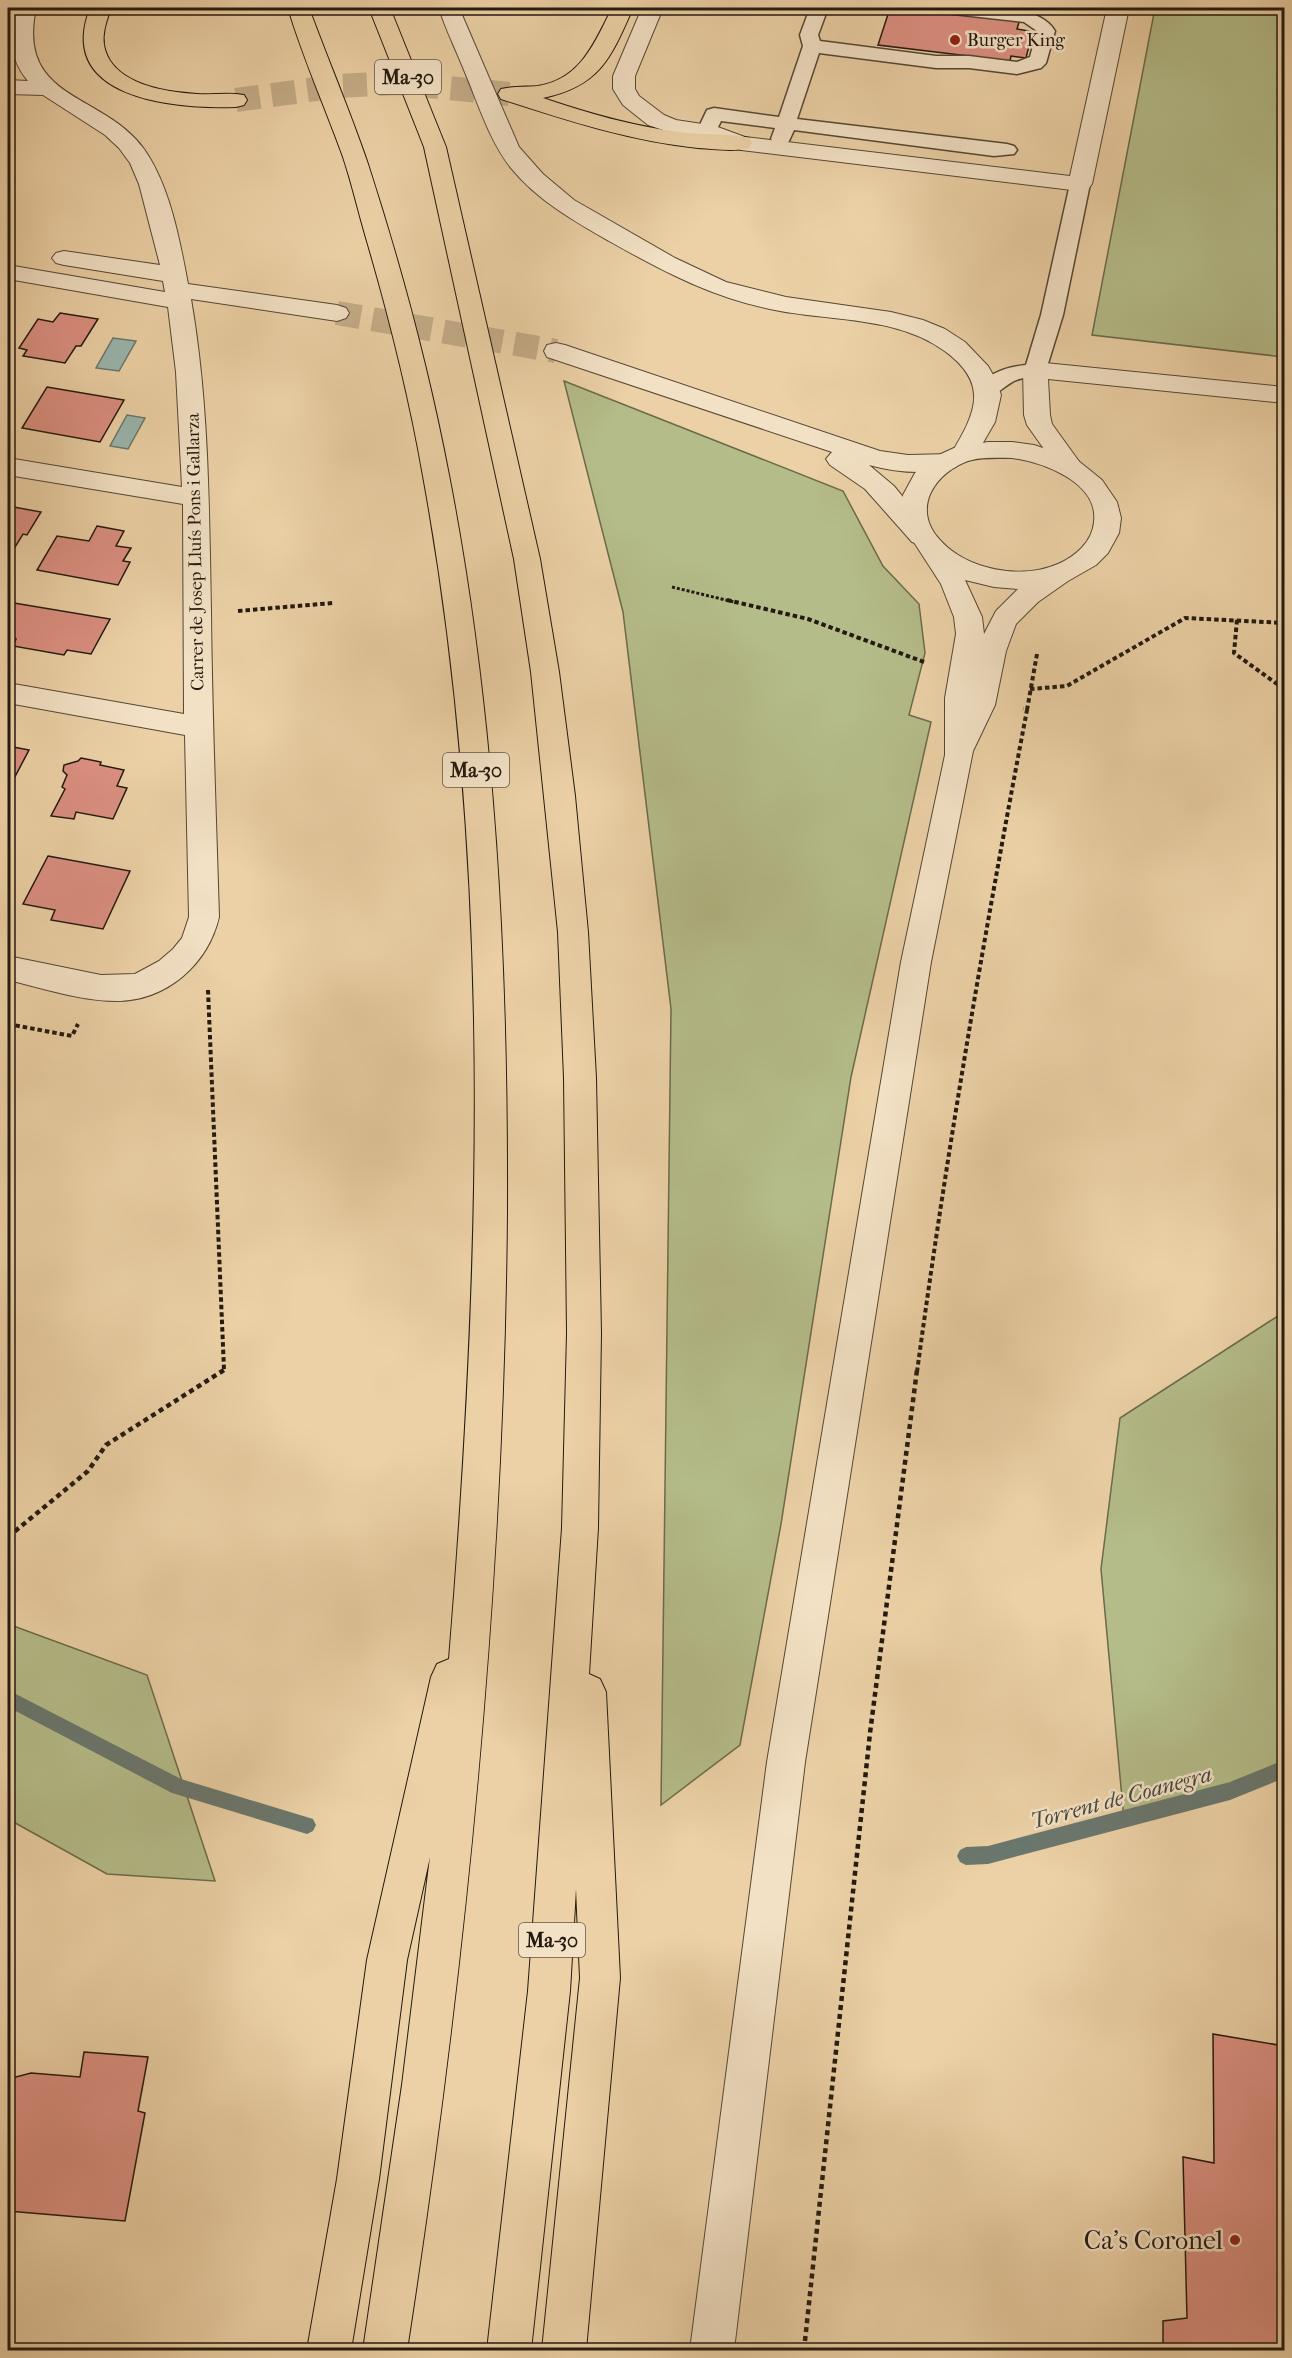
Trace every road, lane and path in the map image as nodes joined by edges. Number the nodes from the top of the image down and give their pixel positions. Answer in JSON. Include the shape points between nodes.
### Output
{"nodes":[{"id":1,"x":25,"y":8,"type":"edge"},
{"id":2,"x":100,"y":8,"type":"edge"},
{"id":3,"x":298,"y":8,"type":"edge"},
{"id":4,"x":379,"y":8,"type":"edge"},
{"id":5,"x":449,"y":8,"type":"edge"},
{"id":6,"x":621,"y":8,"type":"edge"},
{"id":7,"x":652,"y":8,"type":"edge"},
{"id":8,"x":819,"y":8,"type":"edge"},
{"id":9,"x":953,"y":8,"type":"edge"},
{"id":10,"x":1118,"y":8,"type":"edge"},
{"id":11,"x":810,"y":52,"type":"junction"},
{"id":12,"x":1021,"y":86,"type":"dead end"},
{"id":13,"x":8,"y":87,"type":"edge"},
{"id":14,"x":47,"y":89,"type":"junction"},
{"id":15,"x":236,"y":100,"type":"tunnel mouth"},
{"id":16,"x":787,"y":123,"type":"junction"},
{"id":17,"x":707,"y":131,"type":"junction"},
{"id":18,"x":860,"y":133,"type":"junction"},
{"id":19,"x":741,"y":143,"type":"junction"},
{"id":20,"x":937,"y":143,"type":"junction"},
{"id":21,"x":778,"y":148,"type":"junction"},
{"id":22,"x":1007,"y":150,"type":"dead end"},
{"id":23,"x":852,"y":157,"type":"junction"},
{"id":24,"x":930,"y":166,"type":"junction"},
{"id":25,"x":1080,"y":184,"type":"junction"},
{"id":26,"x":8,"y":250,"type":"edge"},
{"id":27,"x":8,"y":272,"type":"edge"},
{"id":28,"x":178,"y":289,"type":"junction"},
{"id":29,"x":337,"y":313,"type":"tunnel mouth"},
{"id":30,"x":556,"y":351,"type":"tunnel mouth"},
{"id":31,"x":1035,"y":370,"type":"junction"},
{"id":32,"x":987,"y":390,"type":"junction"},
{"id":33,"x":1284,"y":395,"type":"edge"},
{"id":34,"x":733,"y":412,"type":"junction"},
{"id":35,"x":956,"y":458,"type":"junction"},
{"id":36,"x":8,"y":466,"type":"edge"},
{"id":37,"x":1070,"y":467,"type":"junction"},
{"id":38,"x":197,"y":498,"type":"junction"},
{"id":39,"x":926,"y":542,"type":"junction"},
{"id":40,"x":1063,"y":574,"type":"junction"},
{"id":41,"x":672,"y":587,"type":"dead end"},
{"id":42,"x":333,"y":603,"type":"dead end"},
{"id":43,"x":236,"y":611,"type":"dead end"},
{"id":44,"x":1237,"y":620,"type":"junction"},
{"id":45,"x":1284,"y":623,"type":"edge"},
{"id":46,"x":1038,"y":645,"type":"dead end"},
{"id":47,"x":1030,"y":689,"type":"junction"},
{"id":48,"x":1284,"y":689,"type":"edge"},
{"id":49,"x":8,"y":693,"type":"edge"},
{"id":50,"x":971,"y":700,"type":"junction"},
{"id":51,"x":1028,"y":710,"type":"junction"},
{"id":52,"x":198,"y":727,"type":"junction"},
{"id":53,"x":8,"y":968,"type":"edge"},
{"id":54,"x":207,"y":987,"type":"dead end"},
{"id":55,"x":580,"y":1528,"type":"junction"},
{"id":56,"x":8,"y":1538,"type":"edge"},
{"id":57,"x":477,"y":1555,"type":"junction"},
{"id":58,"x":329,"y":2350,"type":"edge"},
{"id":59,"x":385,"y":2350,"type":"edge"},
{"id":60,"x":509,"y":2350,"type":"edge"},
{"id":61,"x":564,"y":2350,"type":"edge"},
{"id":62,"x":712,"y":2350,"type":"edge"},
{"id":63,"x":804,"y":2350,"type":"edge"}],
"edges":[{"from":1,"to":14,"type":"street","name":"Carrer de Josep Lluís Pons i Gallarza","via":[[21,35],[24,53]]},
{"from":2,"to":15,"type":"highway","via":[[94,48],[106,69],[116,77],[141,90],[174,99]]},
{"from":3,"to":57,"type":"highway","number":"Ma-30","via":[[357,164],[404,324],[447,525],[463,634],[484,885],[490,1030],[487,1362]]},
{"from":4,"to":55,"type":"highway","number":"Ma-30","via":[[435,147],[450,203],[522,536],[545,672],[573,932],[580,1078],[584,1333]]},
{"from":5,"to":32,"type":"street","via":[[508,148],[539,186],[675,268],[717,287],[757,299],[890,319],[924,328],[969,359]]},
{"from":6,"to":19,"type":"highway","via":[[591,69],[544,91],[509,94],[618,129],[704,143]]},
{"from":7,"to":17,"type":"street","via":[[624,76],[624,89],[638,108],[656,120]]},
{"from":8,"to":11,"type":"lane","via":[[809,35]]},
{"from":9,"to":11,"type":"lane","via":[[1035,20],[1046,31],[1039,59],[1017,68]]},
{"from":10,"to":25,"type":"street"},
{"from":11,"to":12,"type":"lane"},
{"from":11,"to":16,"type":"lane"},
{"from":13,"to":14,"type":"street"},
{"from":14,"to":28,"type":"street","name":"Carrer de Josep Lluís Pons i Gallarza","via":[[106,125],[133,150],[152,189]]},
{"from":16,"to":17,"type":"lane","via":[[714,114]]},
{"from":16,"to":18,"type":"lane"},
{"from":16,"to":21,"type":"lane"},
{"from":17,"to":19,"type":"street"},
{"from":18,"to":20,"type":"lane"},
{"from":18,"to":23,"type":"lane"},
{"from":19,"to":21,"type":"street"},
{"from":20,"to":22,"type":"lane"},
{"from":20,"to":24,"type":"lane"},
{"from":21,"to":23,"type":"street"},
{"from":23,"to":24,"type":"street"},
{"from":24,"to":25,"type":"street"},
{"from":25,"to":31,"type":"lane","via":[[1052,315]]},
{"from":26,"to":28,"type":"street"},
{"from":27,"to":28,"type":"street"},
{"from":28,"to":29,"type":"street"},
{"from":28,"to":38,"type":"street","name":"Carrer de Josep Lluís Pons i Gallarza"},
{"from":30,"to":34,"type":"street"},
{"from":31,"to":32,"type":"lane","via":[[1009,374]]},
{"from":31,"to":33,"type":"street"},
{"from":31,"to":37,"type":"street","via":[[1036,416]]},
{"from":32,"to":35,"type":"street","via":[[985,411]]},
{"from":34,"to":35,"type":"street","via":[[890,463],[921,465]]},
{"from":34,"to":39,"type":"street","via":[[858,469],[884,491]]},
{"from":35,"to":37,"type":"street","via":[[977,451],[1018,450]]},
{"from":35,"to":39,"type":"street","via":[[928,472],[914,494],[913,514]]},
{"from":36,"to":38,"type":"street"},
{"from":37,"to":40,"type":"street","via":[[1094,486],[1106,506],[1108,519],[1103,540],[1090,558]]},
{"from":38,"to":52,"type":"street","name":"Carrer de Josep Lluís Pons i Gallarza"},
{"from":39,"to":40,"type":"street","via":[[968,571],[1000,579]]},
{"from":39,"to":50,"type":"street","via":[[954,584],[968,617]]},
{"from":40,"to":50,"type":"street","via":[[1026,598],[1004,620]]},
{"from":41,"to":50,"type":"path","via":[[808,619],[934,666],[929,686],[933,692]]},
{"from":42,"to":43,"type":"path"},
{"from":44,"to":45,"type":"path"},
{"from":44,"to":47,"type":"path","via":[[1185,618],[1067,686]]},
{"from":44,"to":48,"type":"path","via":[[1234,653]]},
{"from":46,"to":47,"type":"path"},
{"from":47,"to":51,"type":"path"},
{"from":49,"to":52,"type":"street"},
{"from":50,"to":51,"type":"path"},
{"from":50,"to":62,"type":"street","via":[[916,962],[786,1762]]},
{"from":51,"to":63,"type":"path","via":[[960,1083],[922,1339],[849,1913]]},
{"from":52,"to":53,"type":"street","name":"Carrer de Josep Lluís Pons i Gallarza","via":[[204,916],[200,935],[190,951],[162,975],[135,987],[106,987]]},
{"from":54,"to":56,"type":"path","via":[[224,1370],[106,1445],[88,1471]]},
{"from":55,"to":60,"type":"highway","number":"Ma-30","via":[[549,1991]]},
{"from":55,"to":61,"type":"highway","via":[[600,1978]]},
{"from":57,"to":58,"type":"highway","via":[[387,1960],[358,2179]]},
{"from":57,"to":59,"type":"highway","number":"Ma-30","via":[[431,2025]]}]}
